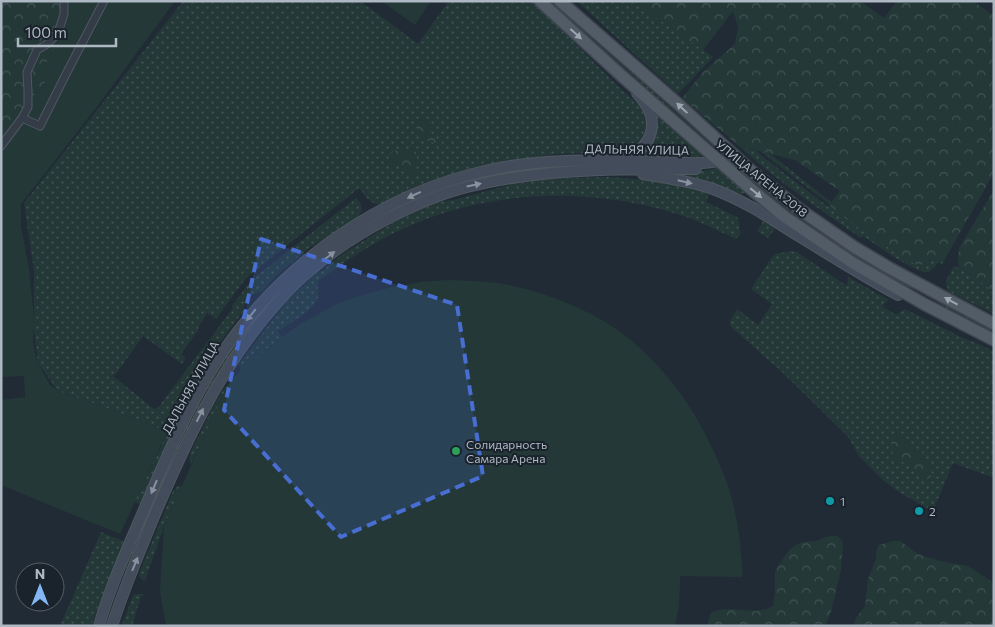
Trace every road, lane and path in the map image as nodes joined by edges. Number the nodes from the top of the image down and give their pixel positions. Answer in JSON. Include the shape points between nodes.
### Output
{"nodes":[{"id":1,"x":64,"y":1,"type":"edge"},
{"id":2,"x":104,"y":1,"type":"edge"},
{"id":3,"x":540,"y":1,"type":"edge"},
{"id":4,"x":560,"y":1,"type":"edge"},
{"id":5,"x":623,"y":77,"type":"junction"},
{"id":6,"x":22,"y":118,"type":"junction"},
{"id":7,"x":718,"y":141,"type":"junction"},
{"id":8,"x":1,"y":146,"type":"edge"},
{"id":9,"x":719,"y":161,"type":"junction"},
{"id":10,"x":545,"y":162,"type":"junction"},
{"id":11,"x":741,"y":162,"type":"junction"},
{"id":12,"x":584,"y":170,"type":"junction"},
{"id":13,"x":288,"y":284,"type":"junction"},
{"id":14,"x":932,"y":292,"type":"junction"},
{"id":15,"x":924,"y":304,"type":"junction"},
{"id":16,"x":994,"y":324,"type":"edge"},
{"id":17,"x":994,"y":340,"type":"edge"},
{"id":18,"x":164,"y":463,"type":"junction"},
{"id":19,"x":175,"y":469,"type":"junction"},
{"id":20,"x":116,"y":578,"type":"junction"},
{"id":21,"x":127,"y":583,"type":"junction"},
{"id":22,"x":99,"y":626,"type":"edge"},
{"id":23,"x":112,"y":626,"type":"edge"}],
"edges":[{"from":1,"to":6,"type":"street","via":[[58,33],[37,50],[26,72],[28,107]]},
{"from":2,"to":6,"type":"street","via":[[40,126]]},
{"from":3,"to":5,"type":"main road","name":"УЛИЦА АРЕНА 2018","one_way":true},
{"from":7,"to":4,"type":"main road","name":"УЛИЦА АРЕНА 2018","one_way":true},
{"from":5,"to":9,"type":"main road","name":"УЛИЦА АРЕНА 2018"},
{"from":5,"to":10,"type":"main road","via":[[644,102],[651,119],[650,135],[642,148],[626,156],[569,157]]},
{"from":6,"to":8,"type":"street"},
{"from":7,"to":9,"type":"main road"},
{"from":7,"to":11,"type":"main road","name":"УЛИЦА АРЕНА 2018"},
{"from":9,"to":10,"type":"main road","name":"ДАЛЬНЯЯ УЛИЦА"},
{"from":9,"to":11,"type":"main road"},
{"from":9,"to":12,"type":"main road","name":"ДАЛЬНЯЯ УЛИЦА","via":[[714,166],[698,169]]},
{"from":9,"to":15,"type":"main road","name":"УЛИЦА АРЕНА 2018","one_way":true,"via":[[786,217],[853,263]]},
{"from":10,"to":13,"type":"main road","name":"ДАЛЬНЯЯ УЛИЦА","one_way":true,"via":[[490,170],[424,190],[345,232],[304,261]]},
{"from":11,"to":14,"type":"main road","name":"УЛИЦА АРЕНА 2018","via":[[799,209],[854,247]]},
{"from":13,"to":12,"type":"main road","name":"ДАЛЬНЯЯ УЛИЦА","one_way":true,"via":[[352,239],[442,194],[522,176]]},
{"from":12,"to":17,"type":"main road","one_way":true,"via":[[671,178],[713,189],[755,209],[924,309]]},
{"from":13,"to":18,"type":"main road","name":"ДАЛЬНЯЯ УЛИЦА","one_way":true,"via":[[257,308],[236,333],[183,421]]},
{"from":19,"to":13,"type":"main road","name":"ДАЛЬНЯЯ УЛИЦА","one_way":true,"via":[[217,384],[259,323],[282,297]]},
{"from":14,"to":15,"type":"street"},
{"from":16,"to":14,"type":"main road","name":"УЛИЦА АРЕНА 2018","one_way":true},
{"from":15,"to":17,"type":"main road","name":"УЛИЦА АРЕНА 2018"},
{"from":18,"to":19,"type":"main road"},
{"from":18,"to":20,"type":"main road","name":"ДАЛЬНЯЯ УЛИЦА","one_way":true},
{"from":21,"to":19,"type":"main road","name":"ДАЛЬНЯЯ УЛИЦА","one_way":true},
{"from":20,"to":21,"type":"main road"},
{"from":20,"to":22,"type":"main road","name":"ДАЛЬНЯЯ УЛИЦА"},
{"from":21,"to":23,"type":"main road","name":"ДАЛЬНЯЯ УЛИЦА"}]}
